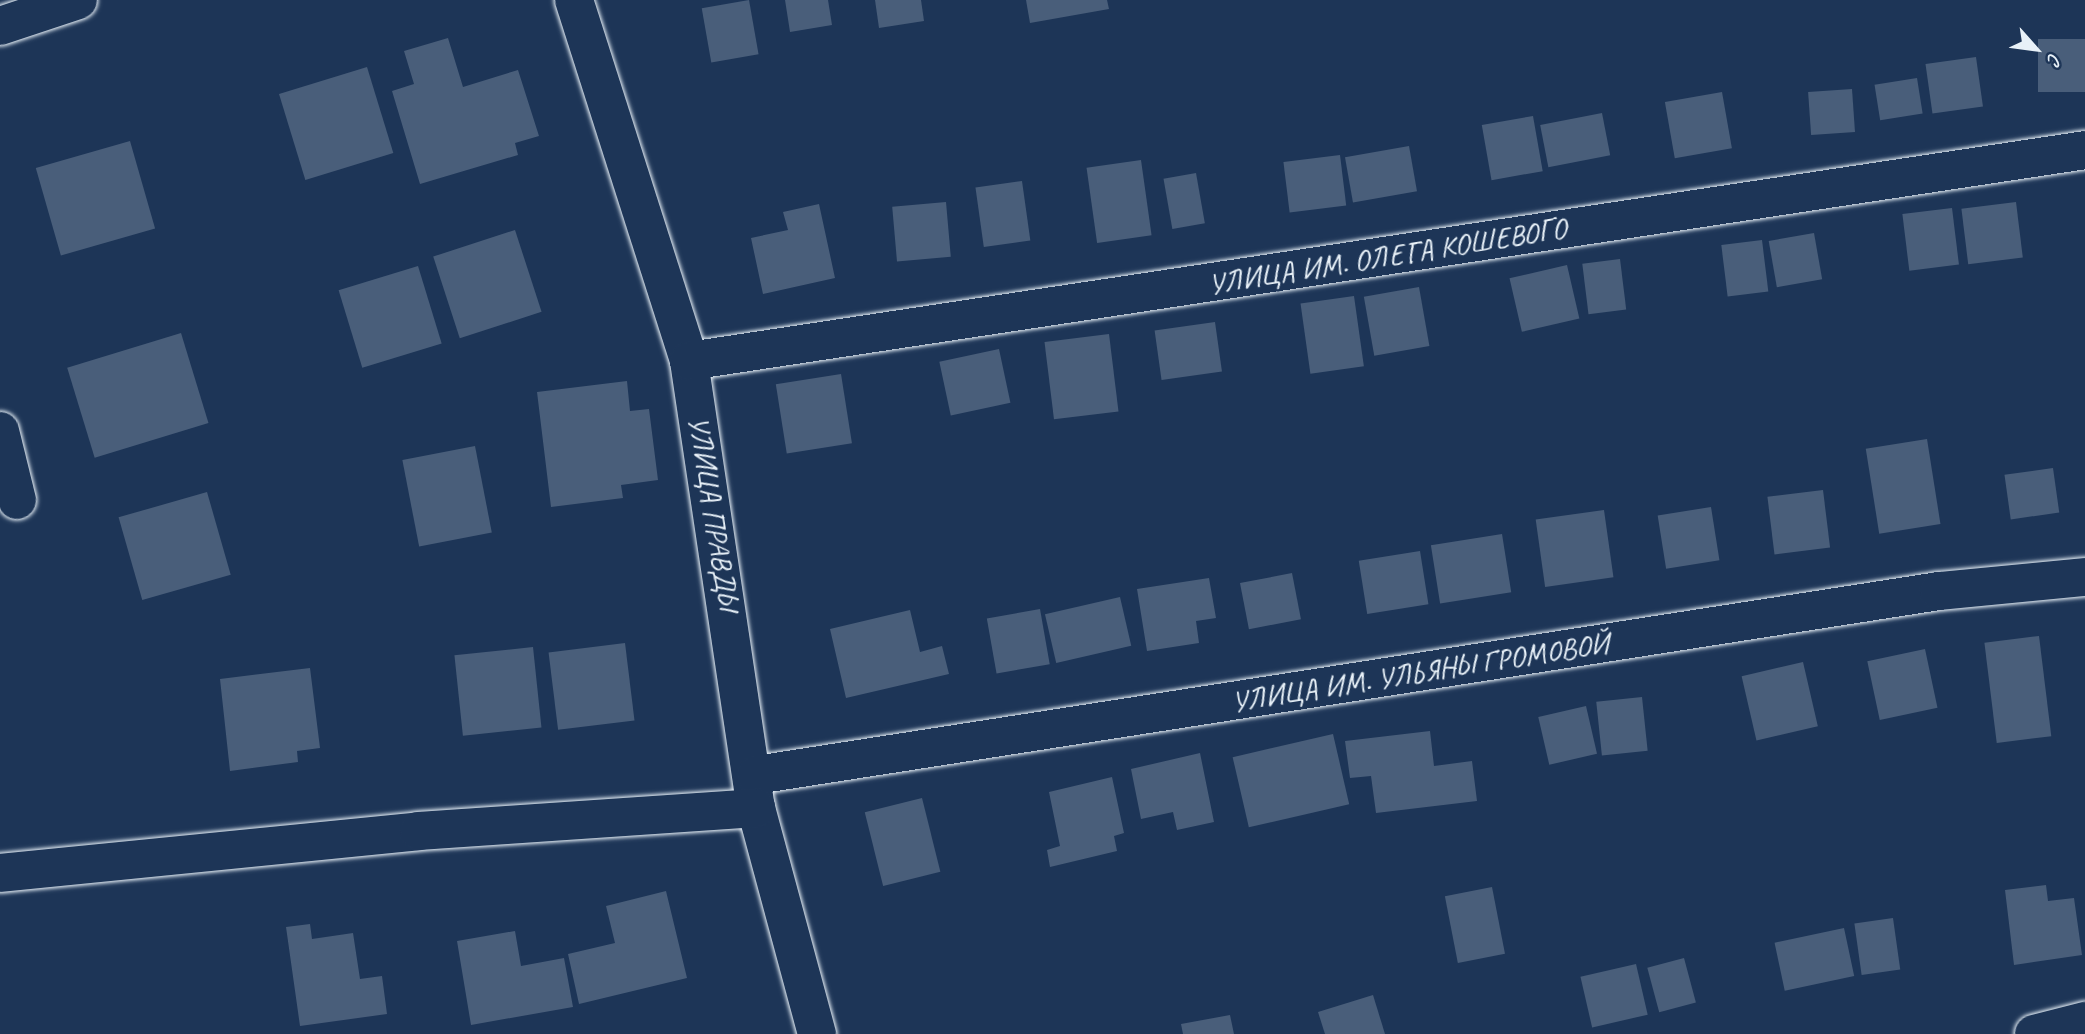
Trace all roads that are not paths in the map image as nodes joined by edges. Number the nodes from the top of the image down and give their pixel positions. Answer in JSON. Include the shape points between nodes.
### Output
{"nodes":[{"id":1,"x":78,"y":0,"type":"edge"},
{"id":2,"x":574,"y":0,"type":"edge"},
{"id":3,"x":0,"y":26,"type":"edge"},
{"id":4,"x":2085,"y":150,"type":"edge"},
{"id":5,"x":689,"y":361,"type":"junction"},
{"id":6,"x":0,"y":431,"type":"edge"},
{"id":7,"x":17,"y":500,"type":"dead end"},
{"id":8,"x":2085,"y":576,"type":"edge"},
{"id":9,"x":756,"y":792,"type":"junction"},
{"id":10,"x":0,"y":873,"type":"edge"},
{"id":11,"x":2085,"y":1021,"type":"edge"},
{"id":12,"x":817,"y":1034,"type":"edge"},
{"id":13,"x":2034,"y":1034,"type":"edge"}],
"edges":[{"from":1,"to":3,"type":"street"},
{"from":2,"to":5,"type":"street","name":"УЛИЦА ПРАВДЫ"},
{"from":4,"to":5,"type":"street","name":"УЛИЦА ИМ. ОЛЕГА КОШЕВОГО"},
{"from":5,"to":9,"type":"street","name":"УЛИЦА ПРАВДЫ"},
{"from":6,"to":7,"type":"street"},
{"from":8,"to":9,"type":"street","name":"УЛИЦА ИМ. УЛЬЯНЫ ГРОМОВОЙ","via":[[1939,591]]},
{"from":9,"to":10,"type":"street","name":"УЛИЦА ИМ. УЛЬЯНЫ ГРОМОВОЙ"},
{"from":9,"to":12,"type":"street","name":"УЛИЦА ПРАВДЫ"},
{"from":11,"to":13,"type":"street"}]}
